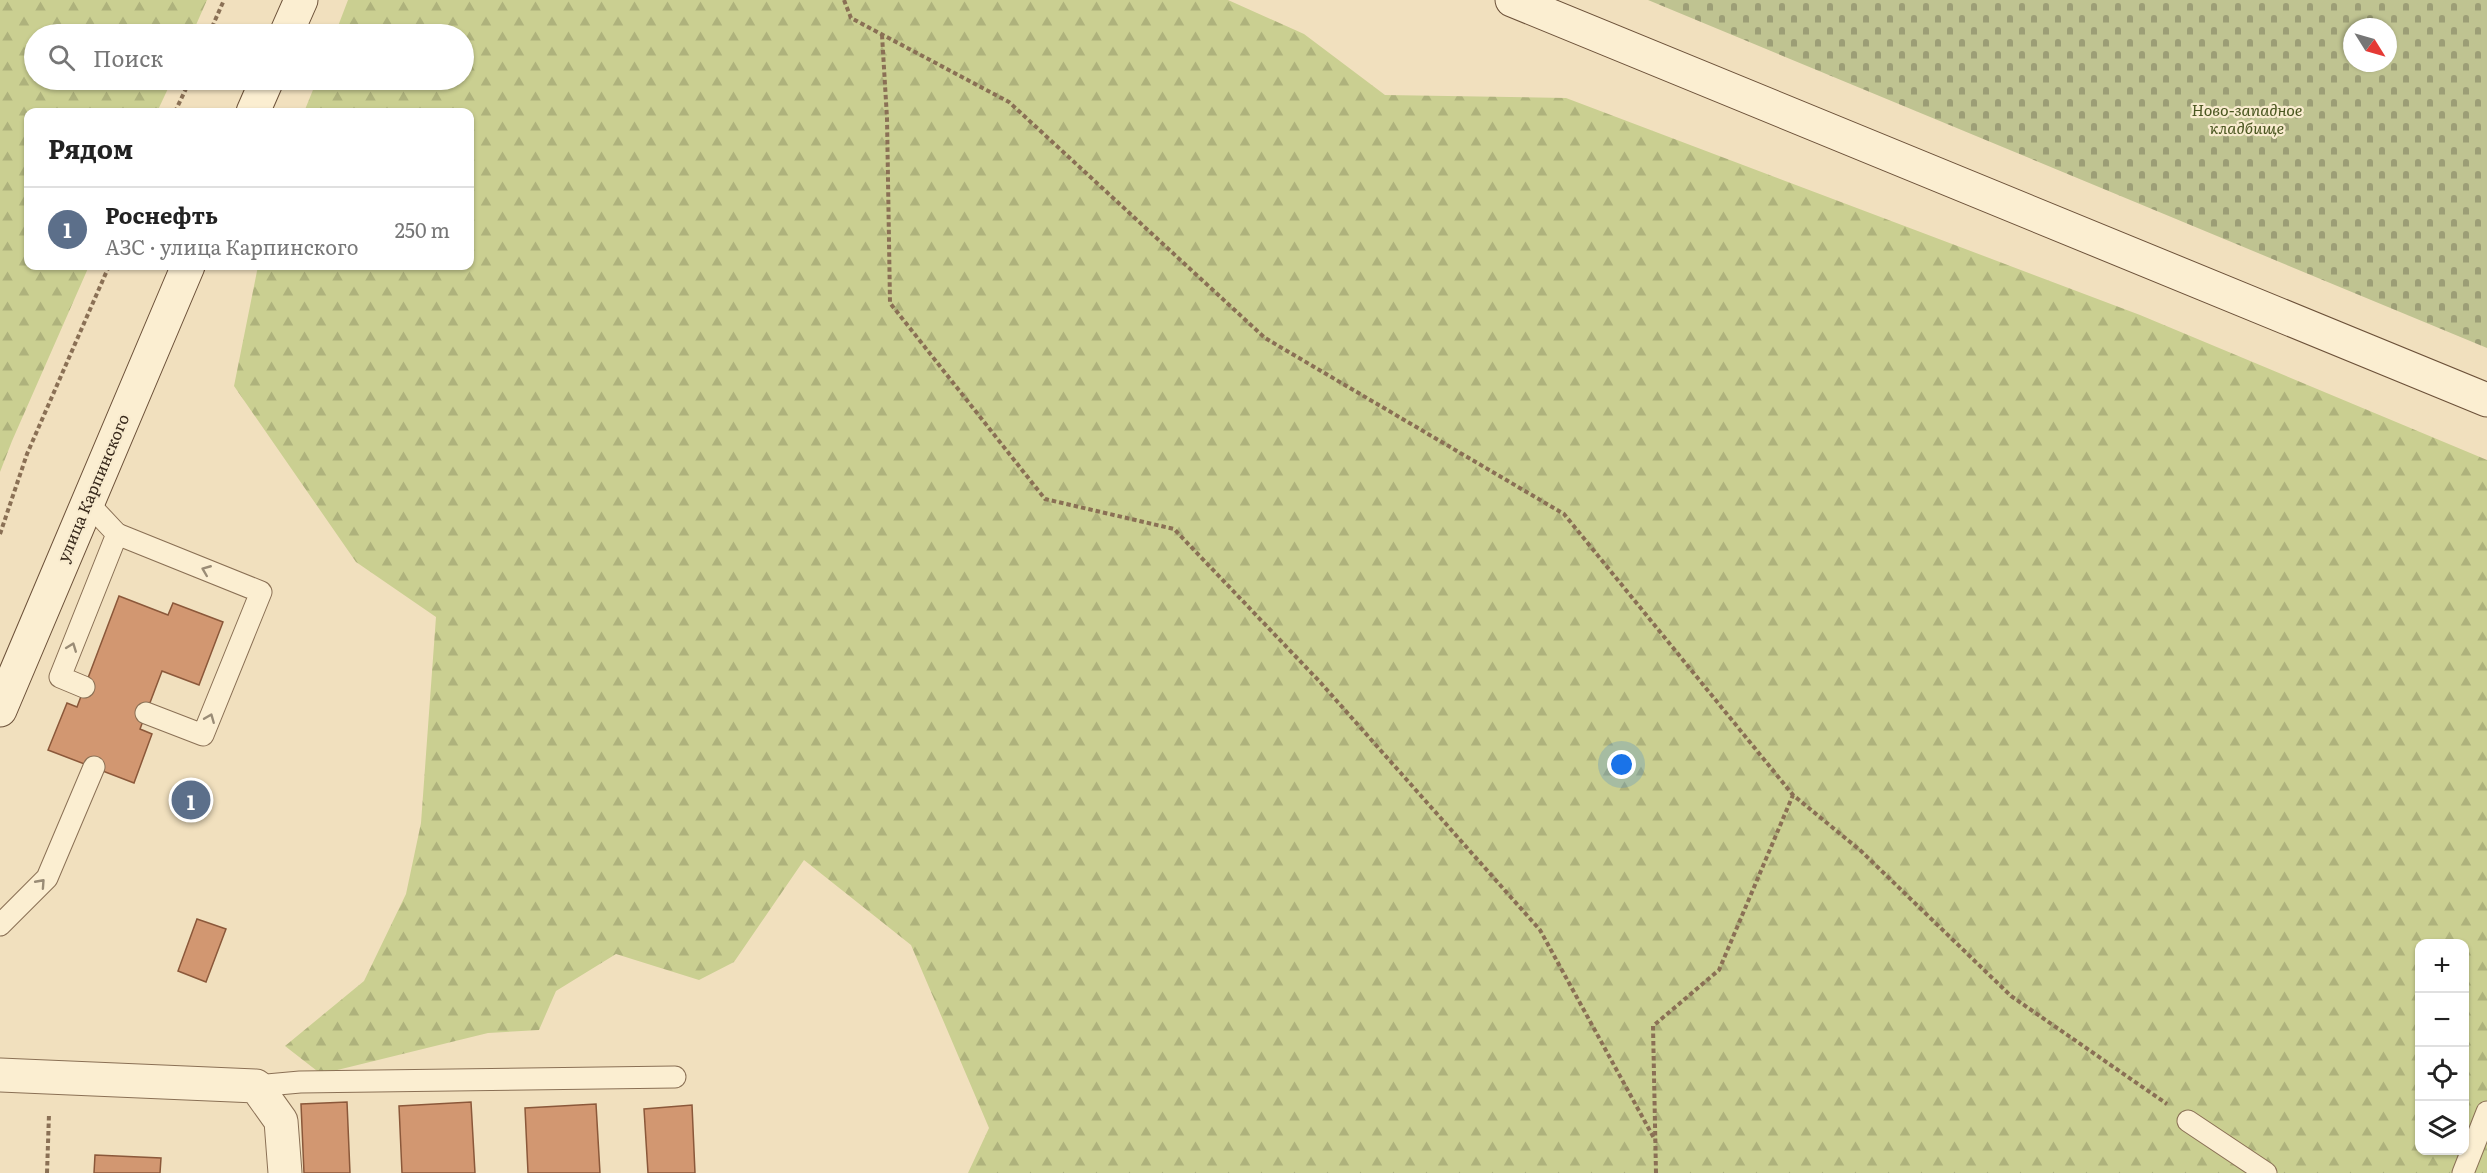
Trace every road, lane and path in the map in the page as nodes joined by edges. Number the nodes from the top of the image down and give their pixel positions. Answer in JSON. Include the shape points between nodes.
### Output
{"nodes":[{"id":1,"x":224,"y":0,"type":"edge"},
{"id":2,"x":301,"y":0,"type":"edge"},
{"id":3,"x":844,"y":0,"type":"edge"},
{"id":4,"x":1512,"y":0,"type":"edge"},
{"id":5,"x":213,"y":24,"type":"edge"},
{"id":6,"x":290,"y":24,"type":"edge"},
{"id":7,"x":882,"y":35,"type":"junction"},
{"id":8,"x":185,"y":90,"type":"edge"},
{"id":9,"x":263,"y":90,"type":"edge"},
{"id":10,"x":177,"y":108,"type":"edge"},
{"id":11,"x":255,"y":108,"type":"edge"},
{"id":12,"x":107,"y":270,"type":"edge"},
{"id":13,"x":186,"y":270,"type":"edge"},
{"id":14,"x":2487,"y":400,"type":"edge"},
{"id":15,"x":87,"y":502,"type":"junction"},
{"id":16,"x":0,"y":534,"type":"edge"},
{"id":17,"x":117,"y":534,"type":"junction"},
{"id":18,"x":84,"y":687,"type":"dead end"},
{"id":19,"x":0,"y":710,"type":"edge"},
{"id":20,"x":146,"y":712,"type":"dead end"},
{"id":21,"x":94,"y":767,"type":"dead end"},
{"id":22,"x":1793,"y":795,"type":"junction"},
{"id":23,"x":0,"y":925,"type":"edge"},
{"id":24,"x":0,"y":1075,"type":"edge"},
{"id":25,"x":50,"y":1076,"type":"junction"},
{"id":26,"x":675,"y":1077,"type":"dead end"},
{"id":27,"x":256,"y":1086,"type":"junction"},
{"id":28,"x":2487,"y":1112,"type":"edge"},
{"id":29,"x":2188,"y":1121,"type":"joint"},
{"id":30,"x":1655,"y":1140,"type":"junction"},
{"id":31,"x":47,"y":1173,"type":"edge"},
{"id":32,"x":285,"y":1173,"type":"edge"},
{"id":33,"x":1656,"y":1173,"type":"edge"},
{"id":34,"x":2266,"y":1173,"type":"edge"},
{"id":35,"x":2463,"y":1173,"type":"edge"}],
"edges":[{"from":1,"to":5,"type":"path"},
{"from":2,"to":6,"type":"street"},
{"from":3,"to":7,"type":"path","via":[[851,18]]},
{"from":4,"to":14,"type":"street"},
{"from":7,"to":22,"type":"path","via":[[1009,102],[1265,338],[1564,514]]},
{"from":7,"to":30,"type":"path","via":[[890,303],[1045,499],[1174,529],[1320,682],[1540,930]]},
{"from":8,"to":10,"type":"path"},
{"from":9,"to":11,"type":"street"},
{"from":12,"to":16,"type":"path","via":[[27,454]]},
{"from":13,"to":15,"type":"street","name":"улица Карпинского"},
{"from":15,"to":17,"type":"lane"},
{"from":15,"to":19,"type":"street","name":"улица Карпинского"},
{"from":18,"to":17,"type":"lane","one_way":true,"via":[[60,677]]},
{"from":20,"to":17,"type":"lane","one_way":true,"via":[[203,735],[261,592]]},
{"from":23,"to":21,"type":"lane","one_way":true,"via":[[47,878]]},
{"from":22,"to":29,"type":"path","via":[[1861,851],[2011,996]]},
{"from":22,"to":30,"type":"path","via":[[1719,970],[1653,1026]]},
{"from":24,"to":25,"type":"street"},
{"from":25,"to":27,"type":"street"},
{"from":25,"to":31,"type":"path"},
{"from":26,"to":27,"type":"lane","via":[[300,1082]]},
{"from":27,"to":32,"type":"street","via":[[281,1121]]},
{"from":28,"to":35,"type":"lane"},
{"from":29,"to":34,"type":"lane"},
{"from":30,"to":33,"type":"path"}]}
